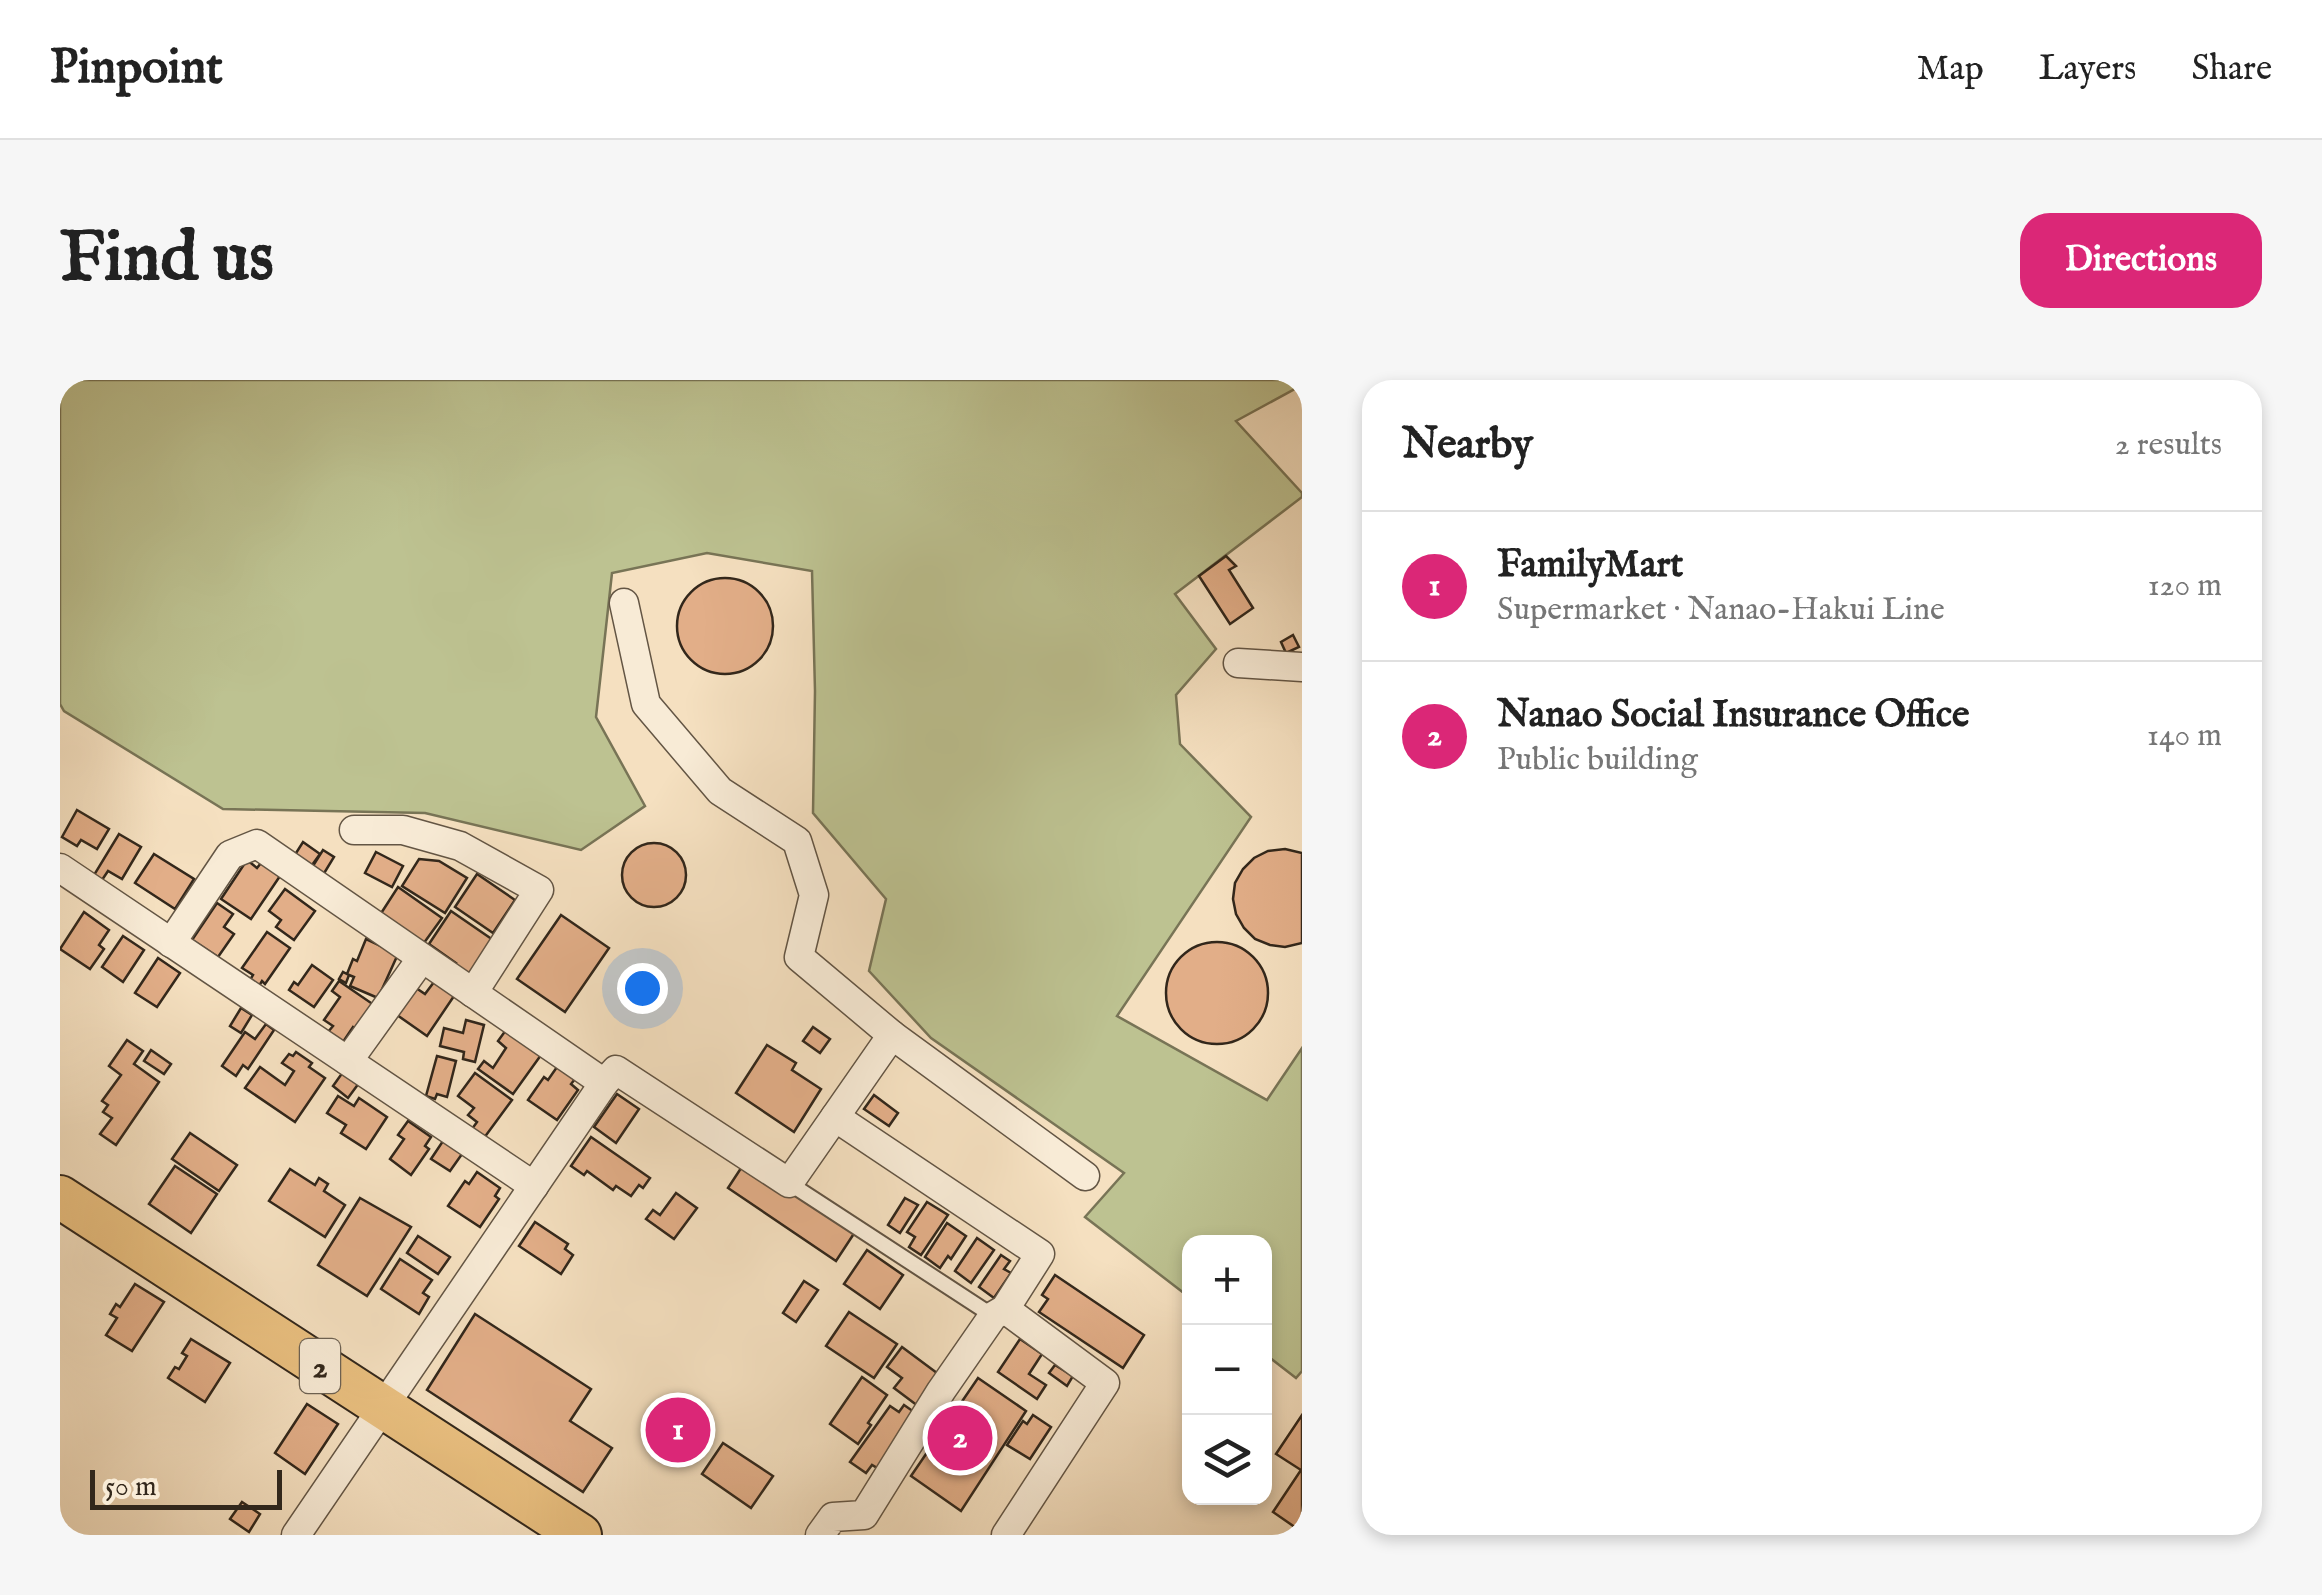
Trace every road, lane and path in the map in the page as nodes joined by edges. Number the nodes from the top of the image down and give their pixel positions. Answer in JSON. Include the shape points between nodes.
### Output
{"nodes":[{"id":1,"x":624,"y":603,"type":"dead end"},
{"id":2,"x":1238,"y":663,"type":"dead end"},
{"id":3,"x":1302,"y":667,"type":"edge"},
{"id":4,"x":354,"y":830,"type":"dead end"},
{"id":5,"x":60,"y":868,"type":"edge"},
{"id":6,"x":171,"y":943,"type":"junction"},
{"id":7,"x":422,"y":958,"type":"junction"},
{"id":8,"x":473,"y":993,"type":"junction"},
{"id":9,"x":892,"y":1035,"type":"junction"},
{"id":10,"x":348,"y":1061,"type":"junction"},
{"id":11,"x":604,"y":1084,"type":"junction"},
{"id":12,"x":835,"y":1117,"type":"junction"},
{"id":13,"x":1085,"y":1176,"type":"dead end"},
{"id":14,"x":789,"y":1182,"type":"junction"},
{"id":15,"x":534,"y":1186,"type":"junction"},
{"id":16,"x":60,"y":1197,"type":"edge"},
{"id":17,"x":999,"y":1312,"type":"junction"},
{"id":18,"x":382,"y":1407,"type":"junction"},
{"id":19,"x":296,"y":1535,"type":"edge"},
{"id":20,"x":580,"y":1535,"type":"edge"},
{"id":21,"x":820,"y":1535,"type":"edge"},
{"id":22,"x":1006,"y":1535,"type":"edge"}],
"edges":[{"from":1,"to":9,"type":"street","via":[[646,704],[720,791],[797,841],[814,895],[799,957]]},
{"from":2,"to":3,"type":"street"},
{"from":4,"to":8,"type":"street","via":[[403,830],[460,846],[540,890]]},
{"from":5,"to":6,"type":"street"},
{"from":6,"to":7,"type":"street","via":[[230,855],[257,844]]},
{"from":6,"to":10,"type":"street"},
{"from":7,"to":8,"type":"street"},
{"from":7,"to":10,"type":"street"},
{"from":8,"to":11,"type":"street"},
{"from":9,"to":12,"type":"street"},
{"from":9,"to":13,"type":"street"},
{"from":10,"to":15,"type":"street"},
{"from":11,"to":14,"type":"street","via":[[616,1070]]},
{"from":11,"to":15,"type":"street"},
{"from":12,"to":14,"type":"street"},
{"from":12,"to":17,"type":"street","via":[[1040,1254]]},
{"from":14,"to":17,"type":"lane"},
{"from":15,"to":18,"type":"street"},
{"from":16,"to":18,"type":"main road","number":"2"},
{"from":17,"to":21,"type":"street","via":[[864,1515],[833,1516]]},
{"from":17,"to":22,"type":"street","via":[[1105,1383]]},
{"from":18,"to":19,"type":"street"},
{"from":18,"to":20,"type":"main road","number":"2"}]}
